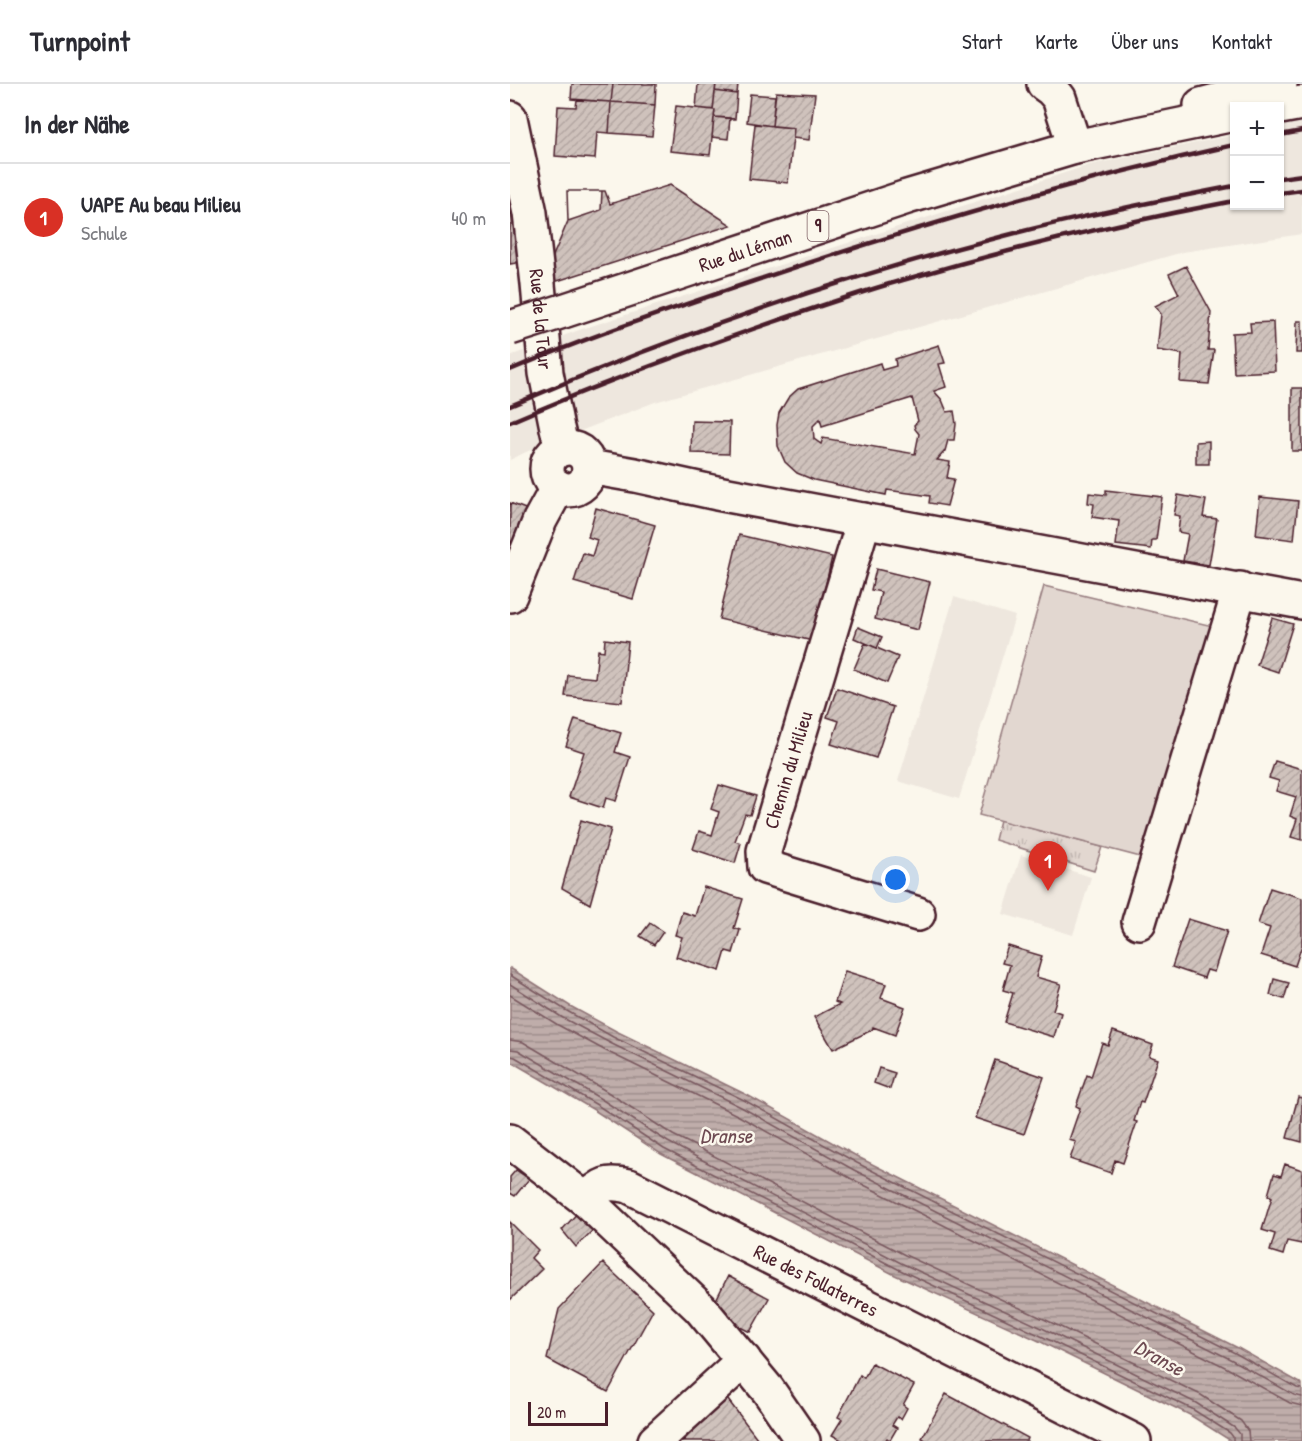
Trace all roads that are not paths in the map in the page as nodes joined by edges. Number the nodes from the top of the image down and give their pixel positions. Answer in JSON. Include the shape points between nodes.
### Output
{"nodes":[{"id":1,"x":1044,"y":84,"type":"edge"},
{"id":2,"x":1280,"y":84,"type":"edge"},
{"id":3,"x":1302,"y":103,"type":"edge"},
{"id":4,"x":1284,"y":105,"type":"edge"},
{"id":5,"x":1230,"y":115,"type":"edge"},
{"id":6,"x":510,"y":118,"type":"edge"},
{"id":7,"x":1079,"y":146,"type":"junction"},
{"id":8,"x":510,"y":328,"type":"edge"},
{"id":9,"x":576,"y":458,"type":"junction"},
{"id":10,"x":864,"y":520,"type":"junction"},
{"id":11,"x":1240,"y":589,"type":"junction"},
{"id":12,"x":510,"y":595,"type":"edge"},
{"id":13,"x":1302,"y":602,"type":"edge"},
{"id":14,"x":918,"y":914,"type":"dead end"},
{"id":15,"x":1138,"y":922,"type":"dead end"},
{"id":16,"x":510,"y":1141,"type":"edge"},
{"id":17,"x":586,"y":1200,"type":"junction"},
{"id":18,"x":744,"y":1360,"type":"junction"},
{"id":19,"x":655,"y":1441,"type":"edge"},
{"id":20,"x":803,"y":1441,"type":"edge"},
{"id":21,"x":1134,"y":1441,"type":"edge"}],
"edges":[{"from":1,"to":7,"type":"street","via":[[1059,98]]},
{"from":2,"to":7,"type":"street","name":"Rue du Léman","number":"9","via":[[1217,100]]},
{"from":3,"to":4,"type":"street"},
{"from":5,"to":7,"type":"street","name":"Rue du Léman","number":"9"},
{"from":6,"to":9,"type":"street","name":"Rue de la Tour","via":[[530,213],[546,374],[557,428]]},
{"from":7,"to":8,"type":"street","name":"Rue du Léman","number":"9","bridge":true,"via":[[907,197]]},
{"from":9,"to":10,"type":"street","via":[[606,469],[717,493]]},
{"from":9,"to":12,"type":"street","via":[[555,453],[552,457],[547,469],[551,482],[558,488],[540,520]]},
{"from":10,"to":11,"type":"street"},
{"from":10,"to":14,"type":"street","name":"Chemin du Milieu","via":[[764,852],[765,867]]},
{"from":11,"to":13,"type":"street"},
{"from":11,"to":15,"type":"street"},
{"from":16,"to":17,"type":"street"},
{"from":17,"to":18,"type":"street","via":[[700,1308]]},
{"from":17,"to":21,"type":"street","name":"Rue des Follaterres","via":[[604,1185],[629,1186]]},
{"from":18,"to":19,"type":"street"},
{"from":18,"to":20,"type":"street"}]}
